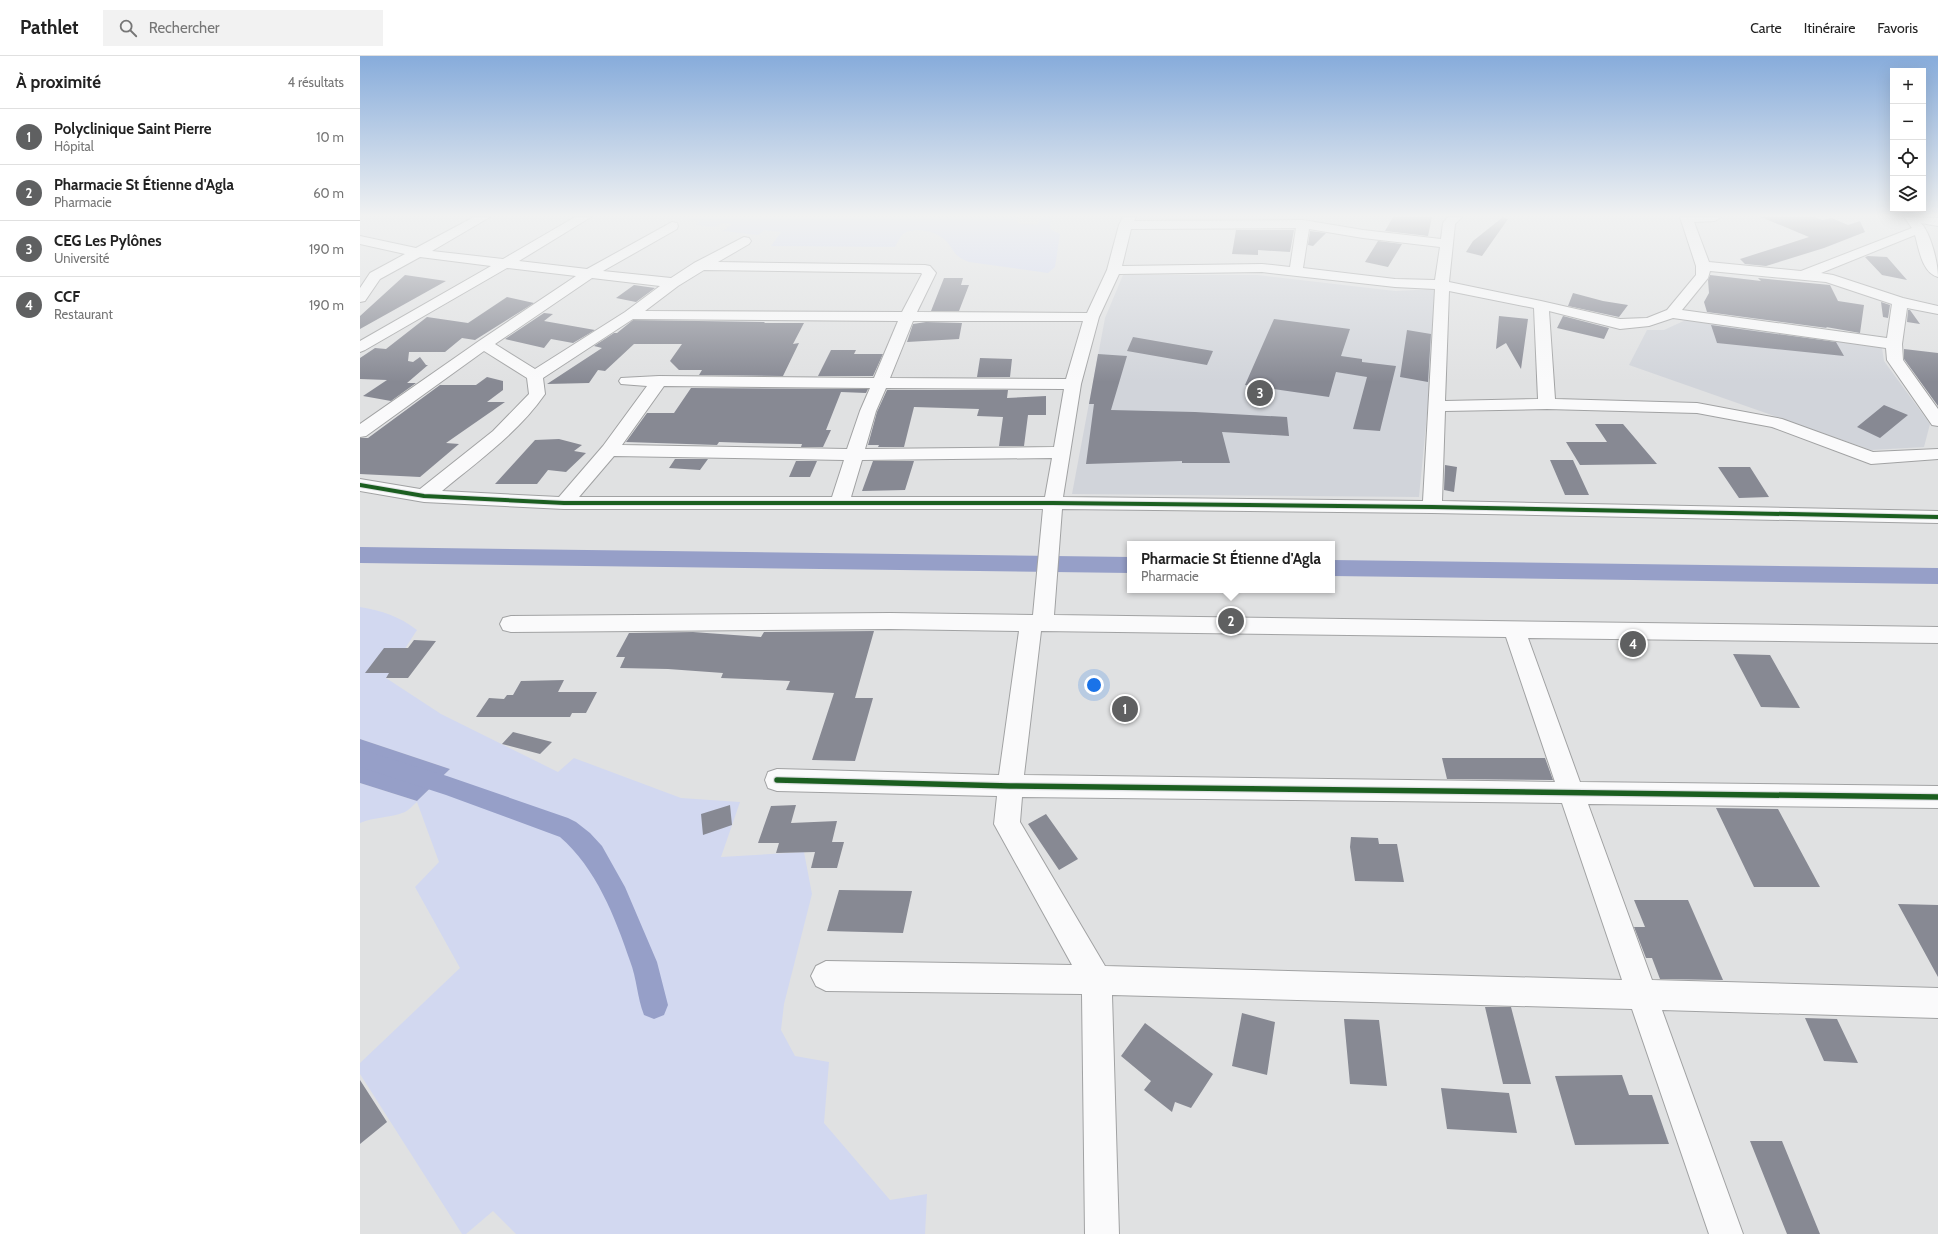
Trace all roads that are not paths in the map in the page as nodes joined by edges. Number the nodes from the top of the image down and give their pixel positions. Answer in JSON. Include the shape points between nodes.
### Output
{"nodes":[{"id":1,"x":383,"y":272,"type":"edge"},
{"id":2,"x":494,"y":272,"type":"edge"},
{"id":3,"x":591,"y":272,"type":"joint"},
{"id":4,"x":690,"y":272,"type":"edge"},
{"id":5,"x":929,"y":272,"type":"edge"},
{"id":6,"x":1113,"y":272,"type":"edge"},
{"id":7,"x":1304,"y":272,"type":"edge"},
{"id":8,"x":1443,"y":272,"type":"edge"},
{"id":9,"x":1703,"y":272,"type":"edge"},
{"id":10,"x":1763,"y":272,"type":"edge"},
{"id":11,"x":1813,"y":272,"type":"edge"},
{"id":12,"x":1850,"y":272,"type":"edge"},
{"id":13,"x":1803,"y":276,"type":"junction"},
{"id":14,"x":673,"y":283,"type":"junction"},
{"id":15,"x":1442,"y":285,"type":"junction"},
{"id":16,"x":1862,"y":290,"type":"junction"},
{"id":17,"x":360,"y":298,"type":"edge"},
{"id":18,"x":1900,"y":302,"type":"junction"},
{"id":19,"x":1541,"y":305,"type":"junction"},
{"id":20,"x":1938,"y":310,"type":"edge"},
{"id":21,"x":1672,"y":313,"type":"junction"},
{"id":22,"x":630,"y":314,"type":"junction"},
{"id":23,"x":907,"y":317,"type":"junction"},
{"id":24,"x":1092,"y":317,"type":"junction"},
{"id":25,"x":484,"y":344,"type":"junction"},
{"id":26,"x":1894,"y":344,"type":"junction"},
{"id":27,"x":360,"y":347,"type":"edge"},
{"id":28,"x":535,"y":376,"type":"junction"},
{"id":29,"x":627,"y":381,"type":"dead end"},
{"id":30,"x":659,"y":381,"type":"junction"},
{"id":31,"x":881,"y":382,"type":"junction"},
{"id":32,"x":1073,"y":384,"type":"junction"},
{"id":33,"x":1547,"y":404,"type":"junction"},
{"id":34,"x":1436,"y":406,"type":"junction"},
{"id":35,"x":1938,"y":421,"type":"edge"},
{"id":36,"x":360,"y":432,"type":"edge"},
{"id":37,"x":609,"y":450,"type":"junction"},
{"id":38,"x":1060,"y":452,"type":"junction"},
{"id":39,"x":1938,"y":454,"type":"edge"},
{"id":40,"x":854,"y":455,"type":"junction"},
{"id":41,"x":360,"y":485,"type":"edge"},
{"id":42,"x":424,"y":496,"type":"junction"},
{"id":43,"x":564,"y":502,"type":"junction"},
{"id":44,"x":840,"y":503,"type":"junction"},
{"id":45,"x":1053,"y":503,"type":"junction"},
{"id":46,"x":1432,"y":507,"type":"junction"},
{"id":47,"x":1938,"y":516,"type":"edge"},
{"id":48,"x":1037,"y":623,"type":"junction"},
{"id":49,"x":511,"y":624,"type":"dead end"},
{"id":50,"x":1514,"y":630,"type":"junction"},
{"id":51,"x":1938,"y":635,"type":"edge"},
{"id":52,"x":777,"y":780,"type":"dead end"},
{"id":53,"x":1010,"y":786,"type":"junction"},
{"id":54,"x":1572,"y":793,"type":"junction"},
{"id":55,"x":1938,"y":797,"type":"edge"},
{"id":56,"x":826,"y":976,"type":"dead end"},
{"id":57,"x":1097,"y":980,"type":"junction"},
{"id":58,"x":1643,"y":995,"type":"junction"},
{"id":59,"x":1938,"y":1003,"type":"edge"},
{"id":60,"x":1102,"y":1234,"type":"edge"},
{"id":61,"x":1726,"y":1234,"type":"edge"}],
"edges":[{"from":1,"to":17,"type":"street","via":[[375,276]]},
{"from":2,"to":27,"type":"street"},
{"from":3,"to":14,"type":"street"},
{"from":3,"to":25,"type":"street"},
{"from":4,"to":14,"type":"street"},
{"from":5,"to":23,"type":"street"},
{"from":6,"to":24,"type":"street"},
{"from":7,"to":15,"type":"street","via":[[1395,283]]},
{"from":8,"to":15,"type":"street"},
{"from":9,"to":21,"type":"street"},
{"from":10,"to":13,"type":"street"},
{"from":11,"to":13,"type":"street"},
{"from":12,"to":16,"type":"street"},
{"from":13,"to":16,"type":"street","via":[[1828,278]]},
{"from":14,"to":22,"type":"street"},
{"from":15,"to":19,"type":"street"},
{"from":15,"to":34,"type":"street"},
{"from":16,"to":18,"type":"street"},
{"from":18,"to":20,"type":"street"},
{"from":18,"to":26,"type":"street"},
{"from":19,"to":21,"type":"street","via":[[1620,324],[1649,322]]},
{"from":19,"to":33,"type":"street"},
{"from":21,"to":26,"type":"street"},
{"from":22,"to":23,"type":"street"},
{"from":22,"to":28,"type":"street"},
{"from":23,"to":24,"type":"street"},
{"from":23,"to":31,"type":"street"},
{"from":24,"to":32,"type":"street"},
{"from":25,"to":28,"type":"street"},
{"from":25,"to":36,"type":"street"},
{"from":26,"to":35,"type":"street","via":[[1895,360]]},
{"from":28,"to":42,"type":"street","via":[[537,394],[526,409]]},
{"from":29,"to":30,"type":"street"},
{"from":30,"to":31,"type":"street"},
{"from":30,"to":37,"type":"street"},
{"from":31,"to":32,"type":"street"},
{"from":31,"to":40,"type":"street","via":[[868,411]]},
{"from":32,"to":38,"type":"street"},
{"from":33,"to":34,"type":"street"},
{"from":33,"to":39,"type":"street","via":[[1697,408],[1776,423],[1871,458]]},
{"from":34,"to":46,"type":"street"},
{"from":37,"to":40,"type":"street"},
{"from":37,"to":43,"type":"street"},
{"from":38,"to":40,"type":"street"},
{"from":38,"to":45,"type":"street"},
{"from":40,"to":44,"type":"street"},
{"from":41,"to":42,"type":"street"},
{"from":42,"to":43,"type":"street"},
{"from":43,"to":44,"type":"street"},
{"from":44,"to":45,"type":"street"},
{"from":45,"to":46,"type":"street"},
{"from":45,"to":48,"type":"street","via":[[1048,564]]},
{"from":46,"to":47,"type":"street"},
{"from":48,"to":49,"type":"street","via":[[890,621]]},
{"from":48,"to":50,"type":"street"},
{"from":48,"to":53,"type":"street"},
{"from":50,"to":51,"type":"street"},
{"from":50,"to":54,"type":"street"},
{"from":52,"to":53,"type":"street"},
{"from":53,"to":54,"type":"street"},
{"from":53,"to":57,"type":"street","via":[[1008,824]]},
{"from":54,"to":55,"type":"street"},
{"from":54,"to":58,"type":"street"},
{"from":56,"to":57,"type":"street"},
{"from":57,"to":58,"type":"street"},
{"from":57,"to":60,"type":"street"},
{"from":58,"to":59,"type":"street"},
{"from":58,"to":61,"type":"street"}]}
